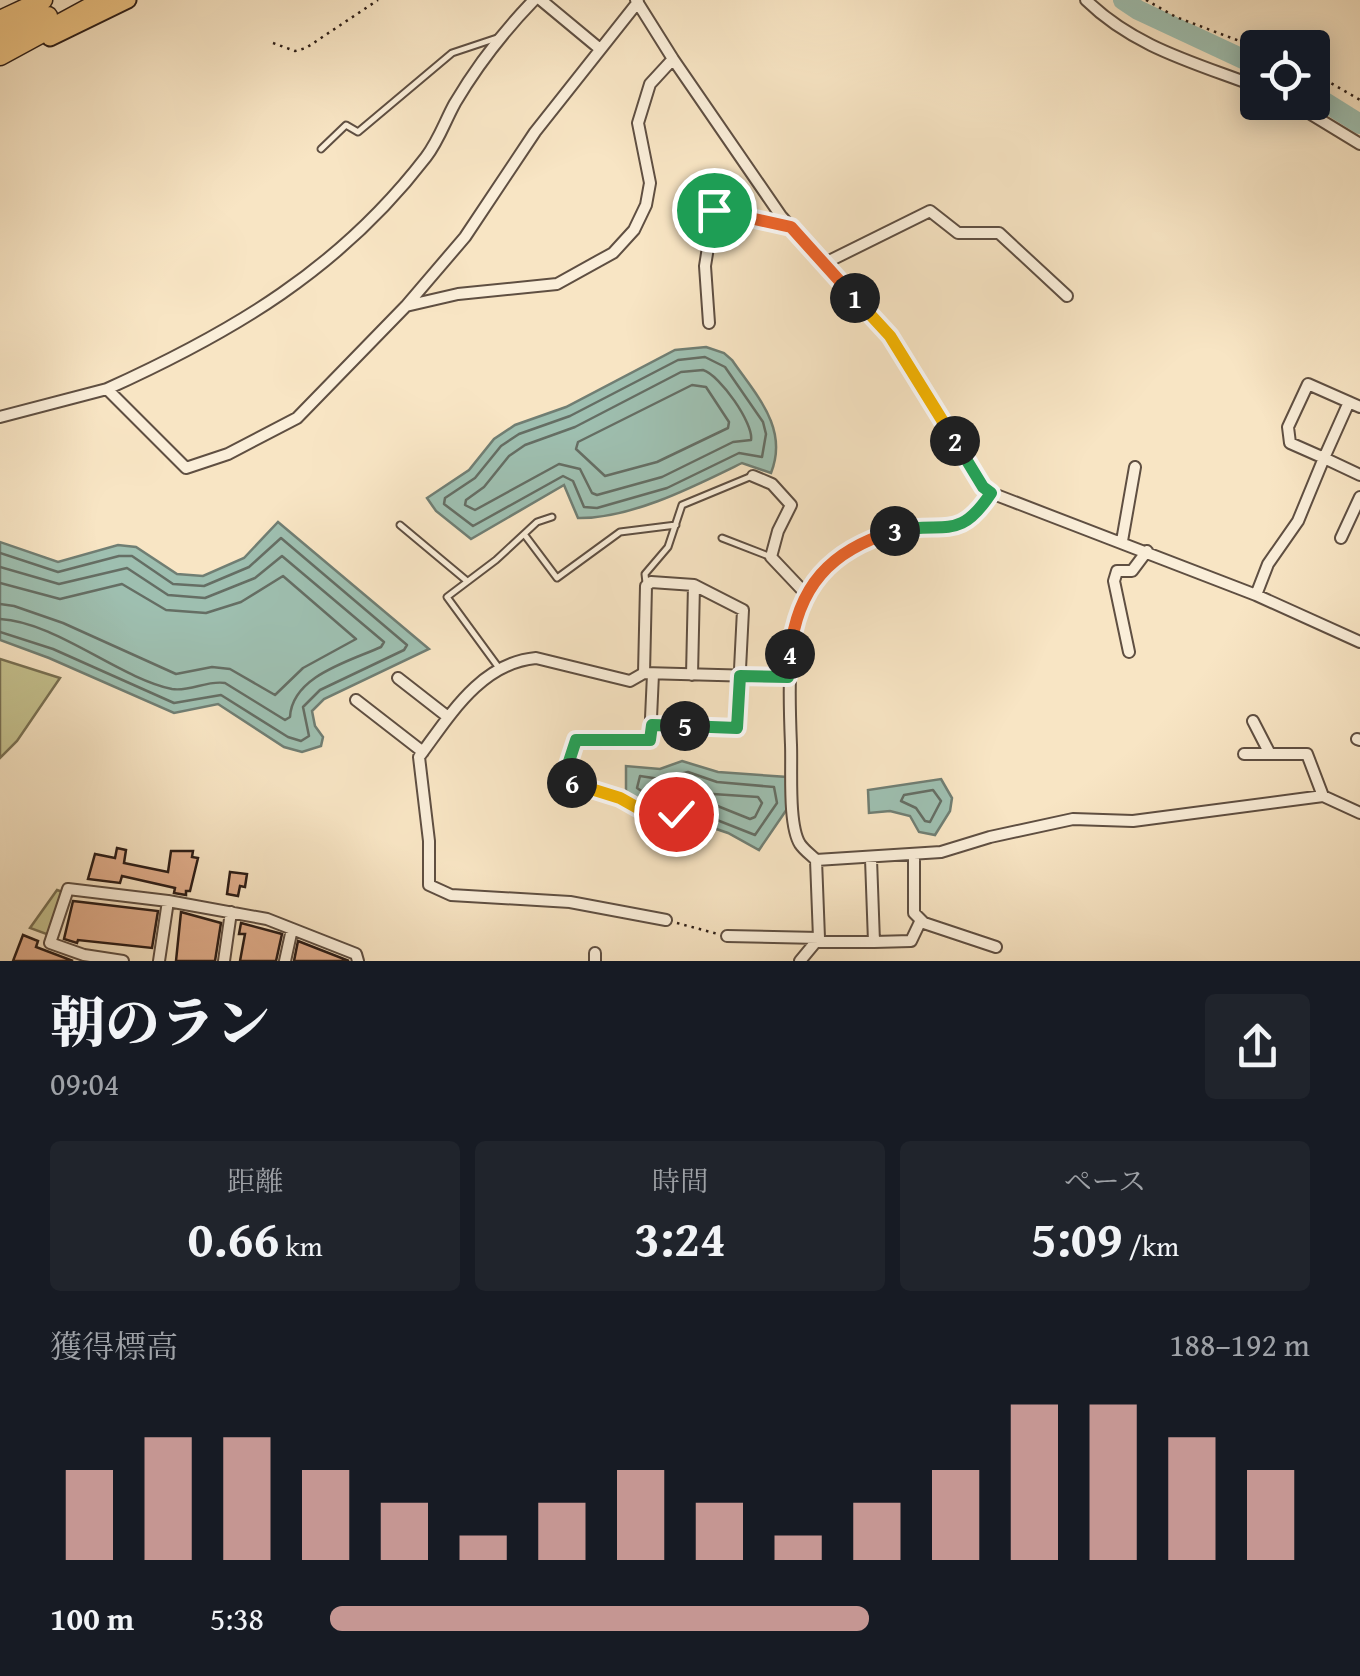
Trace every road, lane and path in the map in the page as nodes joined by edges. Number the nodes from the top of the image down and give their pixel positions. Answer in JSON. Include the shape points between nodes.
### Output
{"nodes":[{"id":1,"x":20,"y":0,"type":"edge"},
{"id":2,"x":33,"y":0,"type":"edge"},
{"id":3,"x":43,"y":0,"type":"edge"},
{"id":4,"x":86,"y":0,"type":"edge"},
{"id":5,"x":104,"y":0,"type":"edge"},
{"id":6,"x":128,"y":0,"type":"edge"},
{"id":7,"x":378,"y":0,"type":"edge"},
{"id":8,"x":538,"y":0,"type":"edge"},
{"id":9,"x":1086,"y":0,"type":"edge"},
{"id":10,"x":1146,"y":0,"type":"edge"},
{"id":11,"x":637,"y":1,"type":"edge"},
{"id":12,"x":0,"y":14,"type":"edge"},
{"id":13,"x":497,"y":38,"type":"junction"},
{"id":14,"x":0,"y":39,"type":"edge"},
{"id":15,"x":1240,"y":41,"type":"edge"},
{"id":16,"x":273,"y":43,"type":"dead end"},
{"id":17,"x":600,"y":48,"type":"junction"},
{"id":18,"x":0,"y":56,"type":"edge"},
{"id":19,"x":673,"y":59,"type":"junction"},
{"id":20,"x":0,"y":65,"type":"edge"},
{"id":21,"x":1240,"y":80,"type":"edge"},
{"id":22,"x":1330,"y":82,"type":"edge"},
{"id":23,"x":1360,"y":100,"type":"edge"},
{"id":24,"x":1321,"y":120,"type":"edge"},
{"id":25,"x":1360,"y":144,"type":"edge"},
{"id":26,"x":321,"y":149,"type":"dead end"},
{"id":27,"x":791,"y":227,"type":"junction"},
{"id":28,"x":824,"y":264,"type":"junction"},
{"id":29,"x":1067,"y":296,"type":"dead end"},
{"id":30,"x":406,"y":306,"type":"junction"},
{"id":31,"x":710,"y":323,"type":"dead end"},
{"id":32,"x":107,"y":389,"type":"junction"},
{"id":33,"x":1354,"y":404,"type":"edge"},
{"id":34,"x":0,"y":418,"type":"edge"},
{"id":35,"x":1324,"y":458,"type":"junction"},
{"id":36,"x":1135,"y":467,"type":"dead end"},
{"id":37,"x":1360,"y":474,"type":"edge"},
{"id":38,"x":753,"y":476,"type":"joint"},
{"id":39,"x":991,"y":493,"type":"junction"},
{"id":40,"x":1360,"y":497,"type":"edge"},
{"id":41,"x":552,"y":517,"type":"dead end"},
{"id":42,"x":400,"y":525,"type":"dead end"},
{"id":43,"x":676,"y":525,"type":"junction"},
{"id":44,"x":524,"y":534,"type":"junction"},
{"id":45,"x":722,"y":538,"type":"dead end"},
{"id":46,"x":1341,"y":538,"type":"dead end"},
{"id":47,"x":1122,"y":541,"type":"junction"},
{"id":48,"x":1147,"y":551,"type":"junction"},
{"id":49,"x":771,"y":557,"type":"junction"},
{"id":50,"x":467,"y":581,"type":"junction"},
{"id":51,"x":694,"y":585,"type":"junction"},
{"id":52,"x":646,"y":586,"type":"junction"},
{"id":53,"x":806,"y":594,"type":"junction"},
{"id":54,"x":1256,"y":595,"type":"junction"},
{"id":55,"x":1360,"y":642,"type":"edge"},
{"id":56,"x":1129,"y":652,"type":"dead end"},
{"id":57,"x":501,"y":670,"type":"junction"},
{"id":58,"x":649,"y":674,"type":"junction"},
{"id":59,"x":692,"y":675,"type":"junction"},
{"id":60,"x":740,"y":676,"type":"junction"},
{"id":61,"x":788,"y":677,"type":"junction"},
{"id":62,"x":398,"y":678,"type":"dead end"},
{"id":63,"x":356,"y":700,"type":"dead end"},
{"id":64,"x":448,"y":717,"type":"junction"},
{"id":65,"x":1253,"y":721,"type":"dead end"},
{"id":66,"x":652,"y":725,"type":"junction"},
{"id":67,"x":423,"y":752,"type":"junction"},
{"id":68,"x":1244,"y":754,"type":"dead end"},
{"id":69,"x":1270,"y":754,"type":"junction"},
{"id":70,"x":1323,"y":796,"type":"junction"},
{"id":71,"x":1360,"y":813,"type":"edge"},
{"id":72,"x":676,"y":814,"type":"dead end"},
{"id":73,"x":914,"y":856,"type":"junction"},
{"id":74,"x":871,"y":859,"type":"junction"},
{"id":75,"x":816,"y":860,"type":"junction"},
{"id":76,"x":168,"y":901,"type":"junction"},
{"id":77,"x":230,"y":912,"type":"junction"},
{"id":78,"x":666,"y":920,"type":"joint"},
{"id":79,"x":921,"y":920,"type":"junction"},
{"id":80,"x":292,"y":929,"type":"junction"},
{"id":81,"x":727,"y":936,"type":"joint"},
{"id":82,"x":817,"y":940,"type":"junction"},
{"id":83,"x":874,"y":942,"type":"junction"},
{"id":84,"x":996,"y":947,"type":"dead end"},
{"id":85,"x":123,"y":961,"type":"edge"},
{"id":86,"x":159,"y":961,"type":"edge"},
{"id":87,"x":224,"y":961,"type":"edge"},
{"id":88,"x":284,"y":961,"type":"edge"},
{"id":89,"x":358,"y":961,"type":"edge"},
{"id":90,"x":800,"y":961,"type":"edge"}],
"edges":[{"from":1,"to":12,"type":"highway"},
{"from":2,"to":12,"type":"main road"},
{"from":3,"to":12,"type":"highway"},
{"from":4,"to":14,"type":"highway"},
{"from":5,"to":18,"type":"highway"},
{"from":6,"to":20,"type":"main road"},
{"from":7,"to":16,"type":"path","via":[[306,48]]},
{"from":8,"to":13,"type":"street"},
{"from":8,"to":17,"type":"street"},
{"from":9,"to":21,"type":"street","via":[[1146,44]]},
{"from":10,"to":15,"type":"path"},
{"from":11,"to":17,"type":"street"},
{"from":11,"to":19,"type":"street"},
{"from":13,"to":26,"type":"lane","via":[[452,53],[358,132],[346,125]]},
{"from":13,"to":32,"type":"street","via":[[426,158],[344,246],[297,286]]},
{"from":17,"to":30,"type":"street","via":[[465,237]]},
{"from":19,"to":27,"type":"street"},
{"from":19,"to":30,"type":"street","via":[[650,84],[638,123],[650,183],[646,205],[613,253],[556,284]]},
{"from":22,"to":23,"type":"path"},
{"from":24,"to":25,"type":"street"},
{"from":27,"to":28,"type":"street"},
{"from":27,"to":31,"type":"street","via":[[714,210],[705,266]]},
{"from":28,"to":29,"type":"street","via":[[930,210],[958,233],[1000,233]]},
{"from":28,"to":39,"type":"street","via":[[890,336]]},
{"from":30,"to":32,"type":"street","via":[[296,418],[186,468]]},
{"from":32,"to":34,"type":"street"},
{"from":33,"to":35,"type":"street"},
{"from":33,"to":35,"type":"street","via":[[1308,384],[1288,426],[1290,443]]},
{"from":35,"to":37,"type":"street"},
{"from":35,"to":54,"type":"street","via":[[1298,522],[1268,564]]},
{"from":36,"to":47,"type":"street"},
{"from":38,"to":43,"type":"lane","via":[[682,506]]},
{"from":38,"to":49,"type":"street","via":[[772,484],[790,506]]},
{"from":39,"to":47,"type":"street"},
{"from":39,"to":53,"type":"street","via":[[962,525],[908,528],[858,545],[832,561]]},
{"from":40,"to":46,"type":"street"},
{"from":41,"to":44,"type":"lane"},
{"from":42,"to":50,"type":"lane"},
{"from":43,"to":44,"type":"lane","via":[[620,532],[557,578]]},
{"from":43,"to":52,"type":"lane","via":[[646,574]]},
{"from":44,"to":50,"type":"lane"},
{"from":45,"to":49,"type":"lane"},
{"from":47,"to":48,"type":"street"},
{"from":48,"to":54,"type":"street"},
{"from":48,"to":56,"type":"street","via":[[1132,571],[1117,571],[1114,581]]},
{"from":49,"to":53,"type":"street"},
{"from":50,"to":57,"type":"lane","via":[[446,596]]},
{"from":51,"to":52,"type":"street"},
{"from":51,"to":59,"type":"street"},
{"from":51,"to":60,"type":"street","via":[[743,610]]},
{"from":52,"to":58,"type":"street"},
{"from":53,"to":61,"type":"street","via":[[794,624]]},
{"from":54,"to":55,"type":"street"},
{"from":57,"to":58,"type":"street","via":[[536,658],[630,680]]},
{"from":57,"to":64,"type":"street","via":[[468,692]]},
{"from":58,"to":59,"type":"street"},
{"from":58,"to":66,"type":"street"},
{"from":59,"to":60,"type":"street"},
{"from":60,"to":61,"type":"street"},
{"from":60,"to":66,"type":"street","via":[[737,728]]},
{"from":61,"to":75,"type":"street","via":[[794,817],[798,842]]},
{"from":62,"to":64,"type":"street"},
{"from":63,"to":67,"type":"street"},
{"from":64,"to":67,"type":"street"},
{"from":65,"to":69,"type":"street"},
{"from":66,"to":72,"type":"street","via":[[650,740],[576,740],[563,780],[652,816]]},
{"from":67,"to":78,"type":"street","via":[[430,885],[436,890],[570,902]]},
{"from":68,"to":69,"type":"street"},
{"from":69,"to":70,"type":"street","via":[[1307,754]]},
{"from":70,"to":71,"type":"street"},
{"from":70,"to":73,"type":"street","via":[[1134,822],[1073,818]]},
{"from":73,"to":74,"type":"street"},
{"from":73,"to":79,"type":"street","via":[[914,913]]},
{"from":74,"to":75,"type":"street"},
{"from":74,"to":83,"type":"street"},
{"from":75,"to":82,"type":"street"},
{"from":76,"to":77,"type":"street"},
{"from":76,"to":85,"type":"street","via":[[68,889],[50,943]]},
{"from":76,"to":86,"type":"street"},
{"from":77,"to":80,"type":"street"},
{"from":77,"to":87,"type":"street"},
{"from":78,"to":81,"type":"path"},
{"from":79,"to":83,"type":"street","via":[[911,941]]},
{"from":79,"to":84,"type":"street"},
{"from":80,"to":88,"type":"street"},
{"from":80,"to":89,"type":"street","via":[[356,954]]},
{"from":81,"to":82,"type":"street"},
{"from":82,"to":83,"type":"street"},
{"from":82,"to":90,"type":"street"}]}
